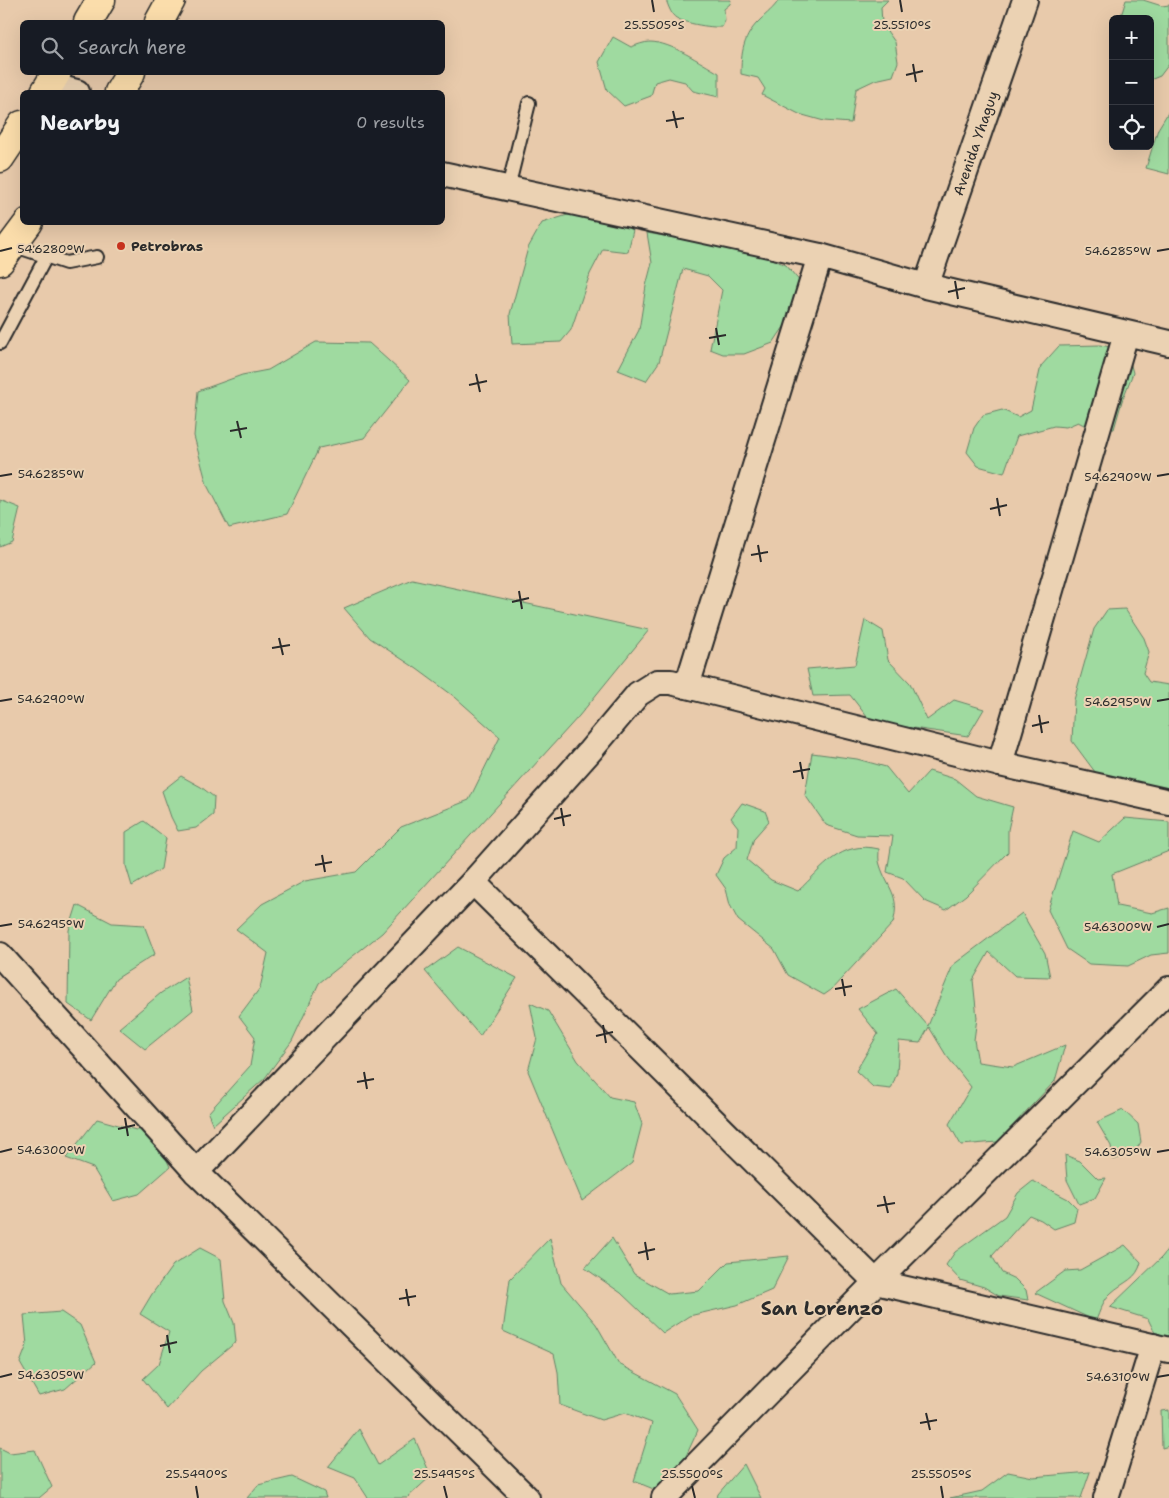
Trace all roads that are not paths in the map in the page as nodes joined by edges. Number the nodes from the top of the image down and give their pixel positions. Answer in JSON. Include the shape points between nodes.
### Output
{"nodes":[{"id":1,"x":171,"y":0,"type":"edge"},
{"id":2,"x":1025,"y":0,"type":"edge"},
{"id":3,"x":160,"y":20,"type":"edge"},
{"id":4,"x":129,"y":75,"type":"edge"},
{"id":5,"x":51,"y":83,"type":"edge"},
{"id":6,"x":71,"y":90,"type":"edge"},
{"id":7,"x":121,"y":90,"type":"edge"},
{"id":8,"x":529,"y":103,"type":"dead end"},
{"id":9,"x":20,"y":128,"type":"edge"},
{"id":10,"x":0,"y":158,"type":"edge"},
{"id":11,"x":445,"y":175,"type":"edge"},
{"id":12,"x":508,"y":188,"type":"junction"},
{"id":13,"x":26,"y":225,"type":"edge"},
{"id":14,"x":4,"y":252,"type":"edge"},
{"id":15,"x":820,"y":256,"type":"junction"},
{"id":16,"x":46,"y":257,"type":"junction"},
{"id":17,"x":96,"y":257,"type":"dead end"},
{"id":18,"x":926,"y":286,"type":"junction"},
{"id":19,"x":1126,"y":334,"type":"junction"},
{"id":20,"x":0,"y":343,"type":"edge"},
{"id":21,"x":1169,"y":344,"type":"edge"},
{"id":22,"x":688,"y":686,"type":"junction"},
{"id":23,"x":1000,"y":764,"type":"junction"},
{"id":24,"x":1169,"y":802,"type":"edge"},
{"id":25,"x":473,"y":882,"type":"junction"},
{"id":26,"x":0,"y":955,"type":"edge"},
{"id":27,"x":1169,"y":989,"type":"edge"},
{"id":28,"x":196,"y":1172,"type":"junction"},
{"id":29,"x":876,"y":1282,"type":"junction"},
{"id":30,"x":1161,"y":1348,"type":"edge"},
{"id":31,"x":526,"y":1498,"type":"edge"},
{"id":32,"x":664,"y":1498,"type":"edge"},
{"id":33,"x":1106,"y":1498,"type":"edge"}],
"edges":[{"from":1,"to":3,"type":"main road"},
{"from":2,"to":18,"type":"street","name":"Avenida Yhaguy"},
{"from":4,"to":7,"type":"main road"},
{"from":5,"to":6,"type":"street"},
{"from":8,"to":12,"type":"lane"},
{"from":9,"to":10,"type":"main road"},
{"from":11,"to":12,"type":"street"},
{"from":12,"to":15,"type":"street"},
{"from":13,"to":14,"type":"main road"},
{"from":14,"to":16,"type":"lane"},
{"from":15,"to":18,"type":"street"},
{"from":15,"to":22,"type":"street"},
{"from":16,"to":17,"type":"lane","via":[[66,263]]},
{"from":16,"to":20,"type":"lane"},
{"from":18,"to":19,"type":"street"},
{"from":19,"to":21,"type":"street"},
{"from":19,"to":23,"type":"street"},
{"from":22,"to":23,"type":"street"},
{"from":22,"to":25,"type":"street","via":[[657,682],[638,694]]},
{"from":23,"to":24,"type":"street"},
{"from":25,"to":28,"type":"street"},
{"from":25,"to":29,"type":"street"},
{"from":26,"to":28,"type":"street"},
{"from":27,"to":29,"type":"street"},
{"from":28,"to":31,"type":"street"},
{"from":29,"to":30,"type":"street"},
{"from":29,"to":32,"type":"street"},
{"from":30,"to":33,"type":"street"}]}
